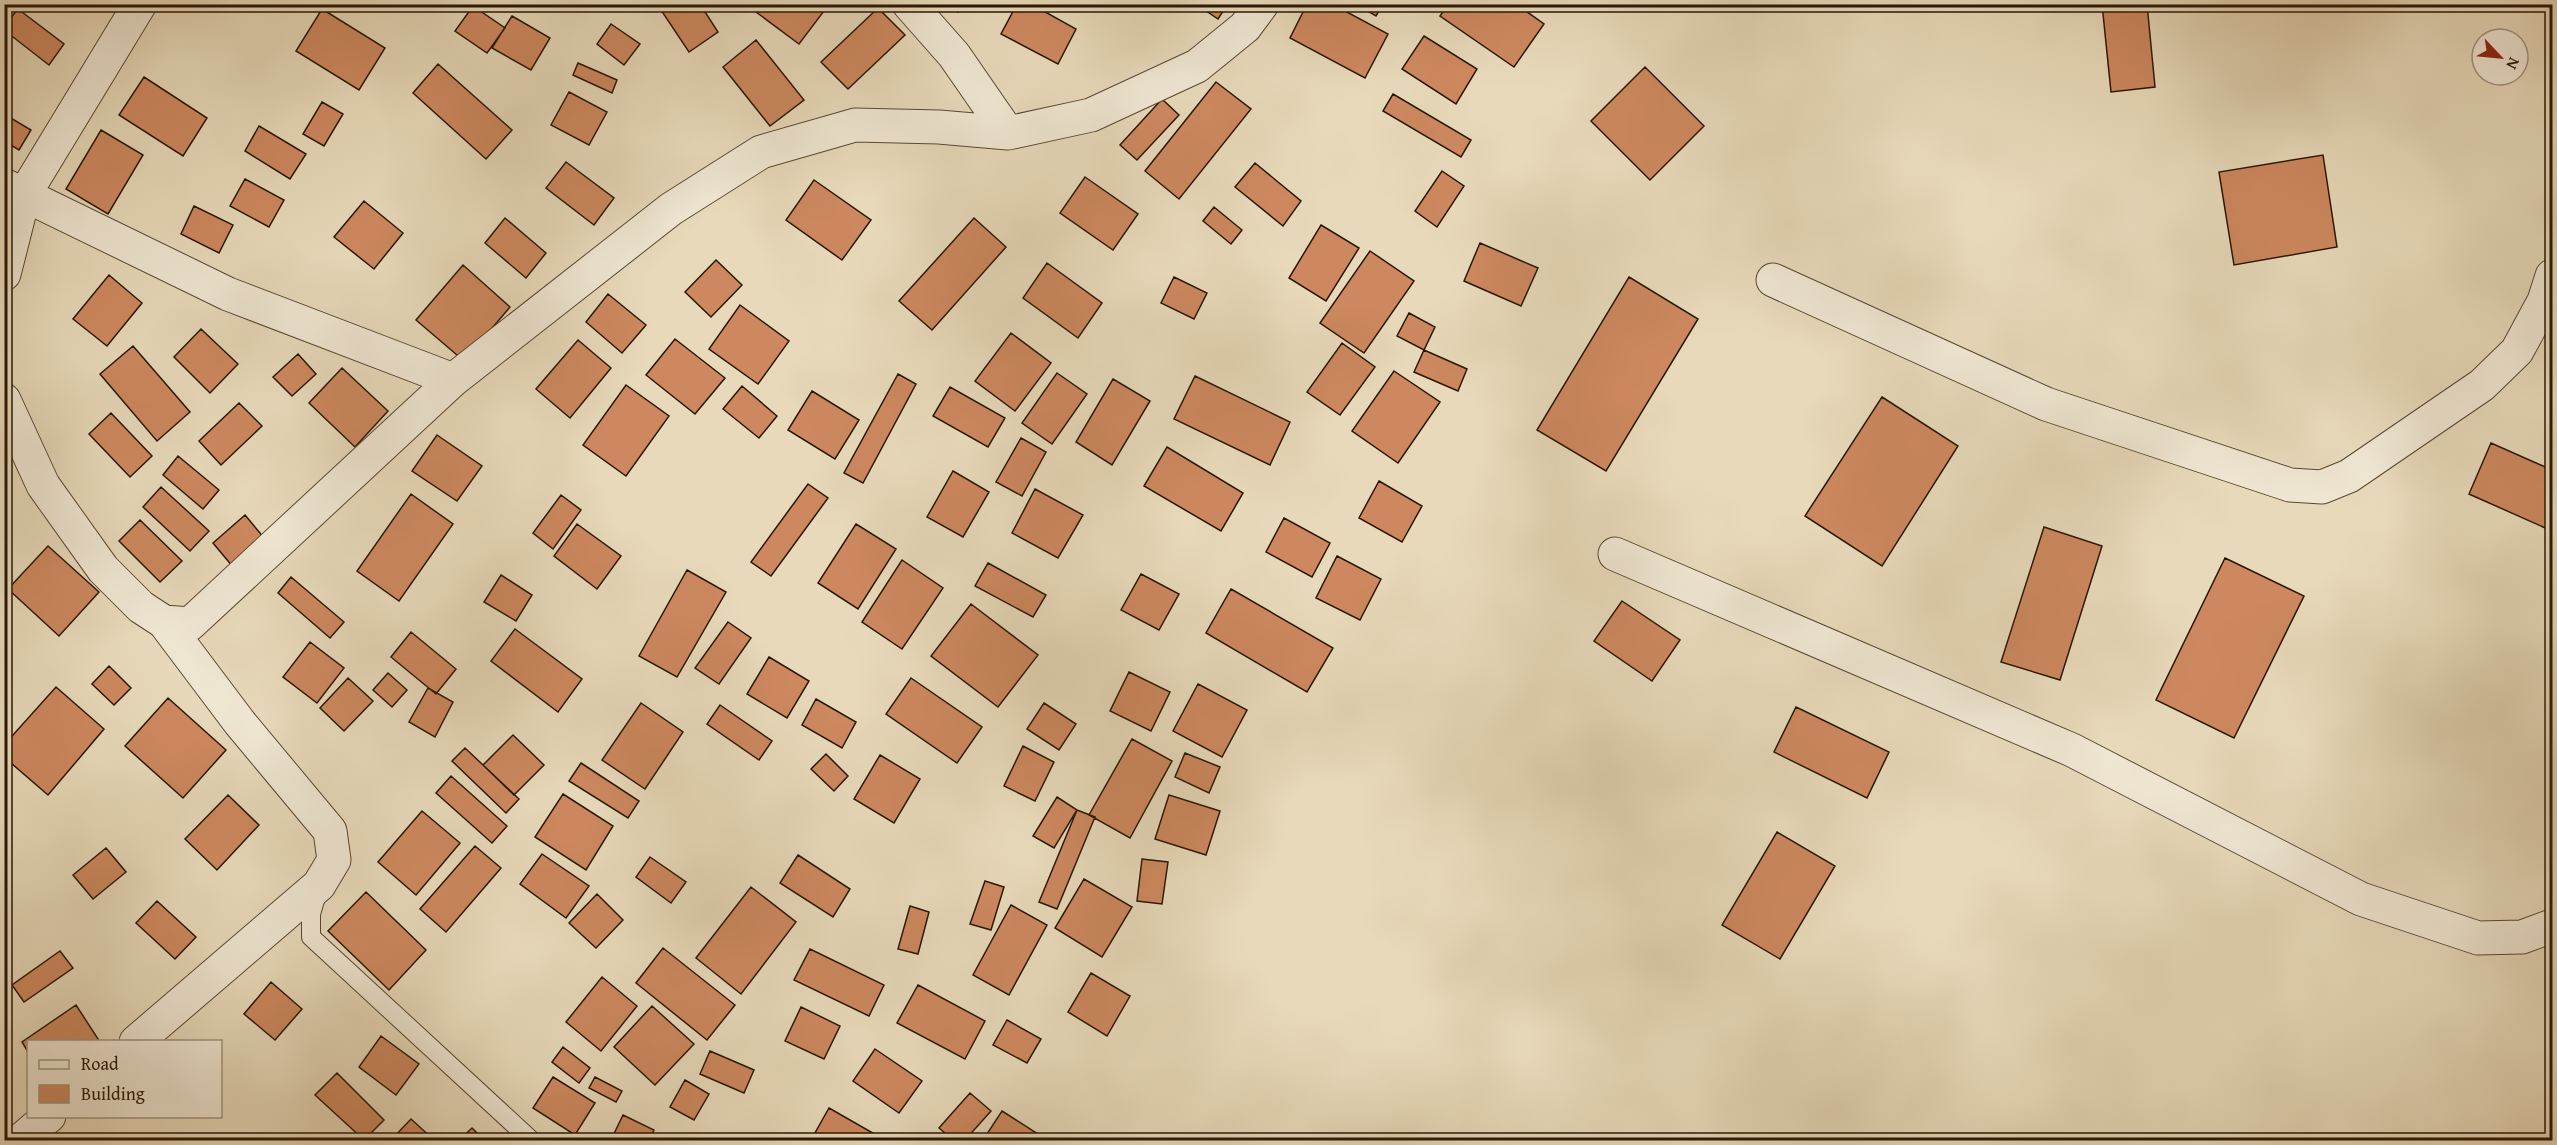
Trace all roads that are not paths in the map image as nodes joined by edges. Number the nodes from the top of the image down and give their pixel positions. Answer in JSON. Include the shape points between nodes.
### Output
{"nodes":[{"id":1,"x":140,"y":4,"type":"edge"},
{"id":2,"x":909,"y":4,"type":"edge"},
{"id":3,"x":1262,"y":4,"type":"edge"},
{"id":4,"x":1008,"y":133,"type":"junction"},
{"id":5,"x":14,"y":190,"type":"edge"},
{"id":6,"x":4,"y":274,"type":"edge"},
{"id":7,"x":2553,"y":276,"type":"edge"},
{"id":8,"x":1773,"y":280,"type":"dead end"},
{"id":9,"x":453,"y":380,"type":"junction"},
{"id":10,"x":4,"y":400,"type":"edge"},
{"id":11,"x":1615,"y":554,"type":"dead end"},
{"id":12,"x":164,"y":622,"type":"junction"},
{"id":13,"x":319,"y":885,"type":"junction"},
{"id":14,"x":2553,"y":926,"type":"edge"},
{"id":15,"x":137,"y":1040,"type":"edge"},
{"id":16,"x":47,"y":1118,"type":"edge"},
{"id":17,"x":21,"y":1140,"type":"edge"},
{"id":18,"x":531,"y":1140,"type":"edge"}],
"edges":[{"from":1,"to":5,"type":"street"},
{"from":2,"to":4,"type":"street","via":[[954,54]]},
{"from":3,"to":4,"type":"street","via":[[1245,27],[1197,66],[1091,115]]},
{"from":4,"to":9,"type":"street","via":[[855,125],[760,152],[672,209]]},
{"from":5,"to":6,"type":"street"},
{"from":5,"to":9,"type":"street","via":[[228,294]]},
{"from":7,"to":8,"type":"street","via":[[2544,302],[2517,351],[2482,385],[2349,476],[2322,487],[2290,485],[2046,404]]},
{"from":9,"to":12,"type":"street","via":[[190,624]]},
{"from":10,"to":12,"type":"street","via":[[43,485],[96,560],[141,607]]},
{"from":11,"to":14,"type":"street","via":[[2072,750],[2361,899],[2478,938],[2522,937]]},
{"from":12,"to":13,"type":"street","via":[[240,723],[330,831],[334,860]]},
{"from":13,"to":15,"type":"street"},
{"from":13,"to":18,"type":"lane","via":[[311,914],[311,937]]},
{"from":16,"to":17,"type":"street"}]}
